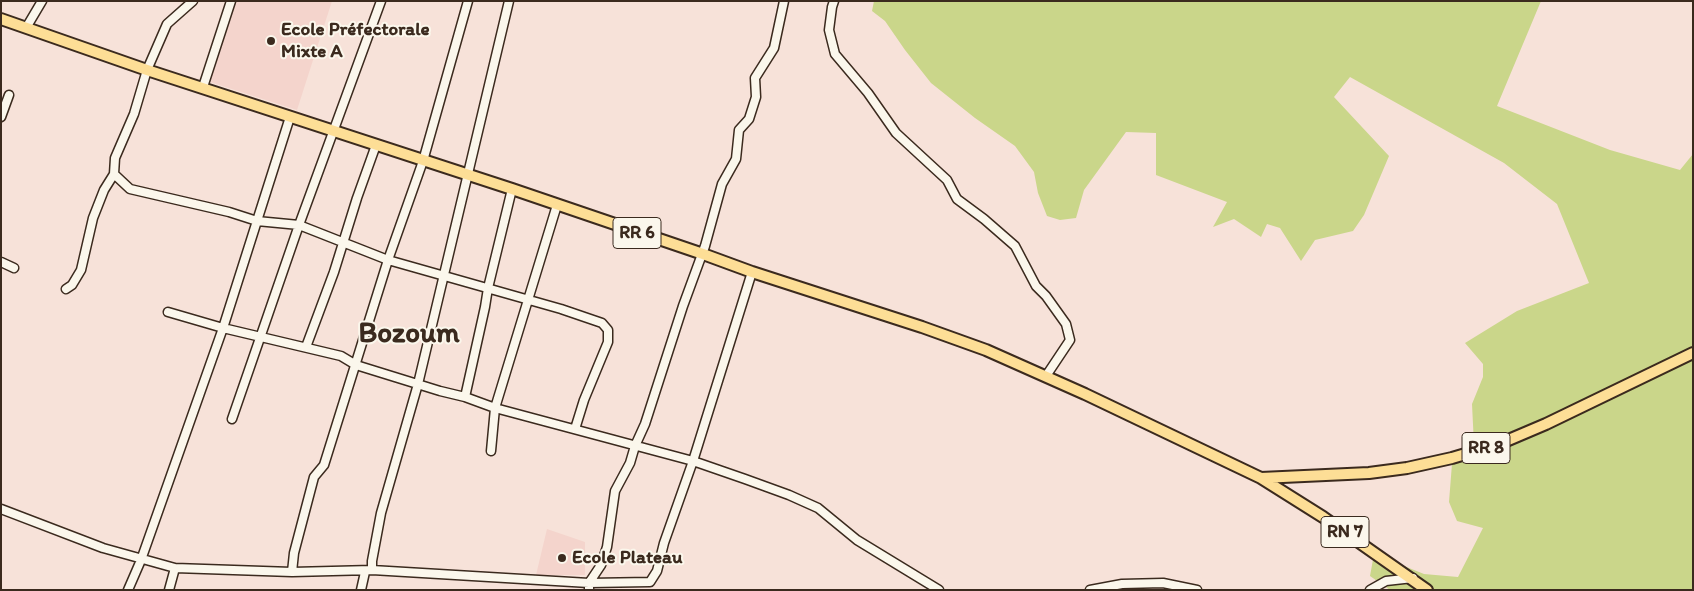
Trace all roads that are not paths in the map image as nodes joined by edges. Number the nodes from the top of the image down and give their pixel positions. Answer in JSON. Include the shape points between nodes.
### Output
{"nodes":[{"id":1,"x":42,"y":1,"type":"edge"},
{"id":2,"x":193,"y":1,"type":"edge"},
{"id":3,"x":231,"y":1,"type":"edge"},
{"id":4,"x":382,"y":1,"type":"edge"},
{"id":5,"x":468,"y":1,"type":"edge"},
{"id":6,"x":509,"y":1,"type":"edge"},
{"id":7,"x":784,"y":1,"type":"edge"},
{"id":8,"x":834,"y":1,"type":"edge"},
{"id":9,"x":1,"y":19,"type":"edge"},
{"id":10,"x":26,"y":28,"type":"junction"},
{"id":11,"x":148,"y":70,"type":"junction"},
{"id":12,"x":203,"y":87,"type":"junction"},
{"id":13,"x":9,"y":95,"type":"dead end"},
{"id":14,"x":1,"y":117,"type":"edge"},
{"id":15,"x":290,"y":117,"type":"junction"},
{"id":16,"x":334,"y":130,"type":"junction"},
{"id":17,"x":376,"y":145,"type":"junction"},
{"id":18,"x":423,"y":161,"type":"junction"},
{"id":19,"x":114,"y":174,"type":"junction"},
{"id":20,"x":467,"y":175,"type":"junction"},
{"id":21,"x":512,"y":189,"type":"junction"},
{"id":22,"x":557,"y":205,"type":"junction"},
{"id":23,"x":258,"y":220,"type":"junction"},
{"id":24,"x":299,"y":225,"type":"junction"},
{"id":25,"x":342,"y":242,"type":"junction"},
{"id":26,"x":703,"y":254,"type":"junction"},
{"id":27,"x":388,"y":260,"type":"junction"},
{"id":28,"x":1,"y":262,"type":"edge"},
{"id":29,"x":14,"y":268,"type":"dead end"},
{"id":30,"x":752,"y":272,"type":"junction"},
{"id":31,"x":444,"y":276,"type":"junction"},
{"id":32,"x":488,"y":288,"type":"junction"},
{"id":33,"x":66,"y":289,"type":"dead end"},
{"id":34,"x":528,"y":299,"type":"junction"},
{"id":35,"x":168,"y":312,"type":"dead end"},
{"id":36,"x":223,"y":328,"type":"junction"},
{"id":37,"x":261,"y":338,"type":"junction"},
{"id":38,"x":306,"y":347,"type":"junction"},
{"id":39,"x":1693,"y":353,"type":"edge"},
{"id":40,"x":356,"y":365,"type":"junction"},
{"id":41,"x":1046,"y":376,"type":"junction"},
{"id":42,"x":418,"y":384,"type":"junction"},
{"id":43,"x":465,"y":397,"type":"junction"},
{"id":44,"x":495,"y":408,"type":"junction"},
{"id":45,"x":232,"y":419,"type":"dead end"},
{"id":46,"x":575,"y":429,"type":"junction"},
{"id":47,"x":635,"y":446,"type":"junction"},
{"id":48,"x":491,"y":451,"type":"dead end"},
{"id":49,"x":693,"y":462,"type":"junction"},
{"id":50,"x":1261,"y":478,"type":"junction"},
{"id":51,"x":1,"y":510,"type":"edge"},
{"id":52,"x":141,"y":560,"type":"junction"},
{"id":53,"x":174,"y":568,"type":"junction"},
{"id":54,"x":369,"y":571,"type":"junction"},
{"id":55,"x":292,"y":572,"type":"junction"},
{"id":56,"x":1413,"y":578,"type":"junction"},
{"id":57,"x":589,"y":586,"type":"edge"},
{"id":58,"x":128,"y":590,"type":"edge"},
{"id":59,"x":169,"y":590,"type":"edge"},
{"id":60,"x":361,"y":590,"type":"edge"},
{"id":61,"x":939,"y":590,"type":"edge"},
{"id":62,"x":1090,"y":590,"type":"edge"},
{"id":63,"x":1197,"y":590,"type":"edge"},
{"id":64,"x":1370,"y":590,"type":"edge"},
{"id":65,"x":1427,"y":590,"type":"edge"}],
"edges":[{"from":1,"to":10,"type":"street"},
{"from":2,"to":11,"type":"street","via":[[167,24]]},
{"from":3,"to":12,"type":"street"},
{"from":4,"to":16,"type":"street"},
{"from":5,"to":18,"type":"street"},
{"from":6,"to":20,"type":"street"},
{"from":7,"to":26,"type":"street","via":[[774,48],[755,78],[756,98],[749,118],[740,130],[736,159],[722,184]]},
{"from":8,"to":41,"type":"street","via":[[829,30],[835,54],[896,133],[947,180],[957,199],[1015,246],[1036,286],[1066,324],[1070,340]]},
{"from":9,"to":10,"type":"main road","number":"RR 6"},
{"from":10,"to":11,"type":"main road","number":"RR 6"},
{"from":11,"to":12,"type":"main road","number":"RR 6"},
{"from":11,"to":19,"type":"street","via":[[115,158]]},
{"from":12,"to":15,"type":"main road","number":"RR 6"},
{"from":13,"to":14,"type":"street"},
{"from":15,"to":16,"type":"main road","number":"RR 6"},
{"from":15,"to":23,"type":"street"},
{"from":16,"to":17,"type":"main road","number":"RR 6"},
{"from":16,"to":24,"type":"street"},
{"from":17,"to":18,"type":"main road","number":"RR 6"},
{"from":17,"to":25,"type":"street"},
{"from":18,"to":20,"type":"main road","number":"RR 6"},
{"from":18,"to":27,"type":"street"},
{"from":19,"to":23,"type":"street","via":[[130,190]]},
{"from":19,"to":33,"type":"street","via":[[94,218],[81,270]]},
{"from":20,"to":21,"type":"main road","number":"RR 6"},
{"from":20,"to":31,"type":"street"},
{"from":21,"to":22,"type":"main road","number":"RR 6"},
{"from":21,"to":32,"type":"street"},
{"from":22,"to":26,"type":"main road","number":"RR 6"},
{"from":22,"to":34,"type":"street"},
{"from":23,"to":24,"type":"street"},
{"from":23,"to":36,"type":"street"},
{"from":24,"to":25,"type":"street"},
{"from":24,"to":37,"type":"street"},
{"from":25,"to":27,"type":"street"},
{"from":25,"to":38,"type":"street"},
{"from":26,"to":30,"type":"main road","number":"RR 6"},
{"from":26,"to":47,"type":"street"},
{"from":27,"to":31,"type":"street"},
{"from":27,"to":40,"type":"street"},
{"from":28,"to":29,"type":"street"},
{"from":30,"to":41,"type":"main road","number":"RR 6","via":[[931,330]]},
{"from":30,"to":49,"type":"street"},
{"from":31,"to":32,"type":"street"},
{"from":31,"to":42,"type":"street"},
{"from":32,"to":34,"type":"street"},
{"from":32,"to":43,"type":"street"},
{"from":34,"to":44,"type":"street"},
{"from":34,"to":46,"type":"street","via":[[598,321],[608,330],[606,348]]},
{"from":35,"to":36,"type":"street"},
{"from":36,"to":37,"type":"street"},
{"from":36,"to":52,"type":"street"},
{"from":37,"to":38,"type":"street"},
{"from":37,"to":45,"type":"street"},
{"from":38,"to":40,"type":"street","via":[[341,356]]},
{"from":39,"to":50,"type":"main road","number":"RR 8","via":[[1546,424],[1452,458],[1369,473]]},
{"from":40,"to":42,"type":"street"},
{"from":40,"to":55,"type":"street","via":[[324,465],[314,477]]},
{"from":41,"to":50,"type":"main road","number":"RR 6"},
{"from":42,"to":43,"type":"street"},
{"from":42,"to":54,"type":"street","via":[[381,513]]},
{"from":43,"to":44,"type":"street"},
{"from":44,"to":46,"type":"street"},
{"from":44,"to":48,"type":"street"},
{"from":46,"to":47,"type":"street"},
{"from":47,"to":49,"type":"street"},
{"from":47,"to":57,"type":"street","via":[[614,497],[611,527],[601,565]]},
{"from":49,"to":57,"type":"street","via":[[657,571],[650,582]]},
{"from":49,"to":61,"type":"street","via":[[810,504],[857,540]]},
{"from":50,"to":56,"type":"main road","number":"RN 7"},
{"from":51,"to":52,"type":"street"},
{"from":52,"to":53,"type":"street"},
{"from":52,"to":58,"type":"street"},
{"from":53,"to":55,"type":"street"},
{"from":53,"to":59,"type":"street"},
{"from":54,"to":55,"type":"street"},
{"from":54,"to":57,"type":"street"},
{"from":54,"to":60,"type":"street"},
{"from":56,"to":64,"type":"street","via":[[1386,581]]},
{"from":56,"to":65,"type":"main road","number":"RN 7"},
{"from":62,"to":63,"type":"street","via":[[1122,584],[1163,583]]}]}
